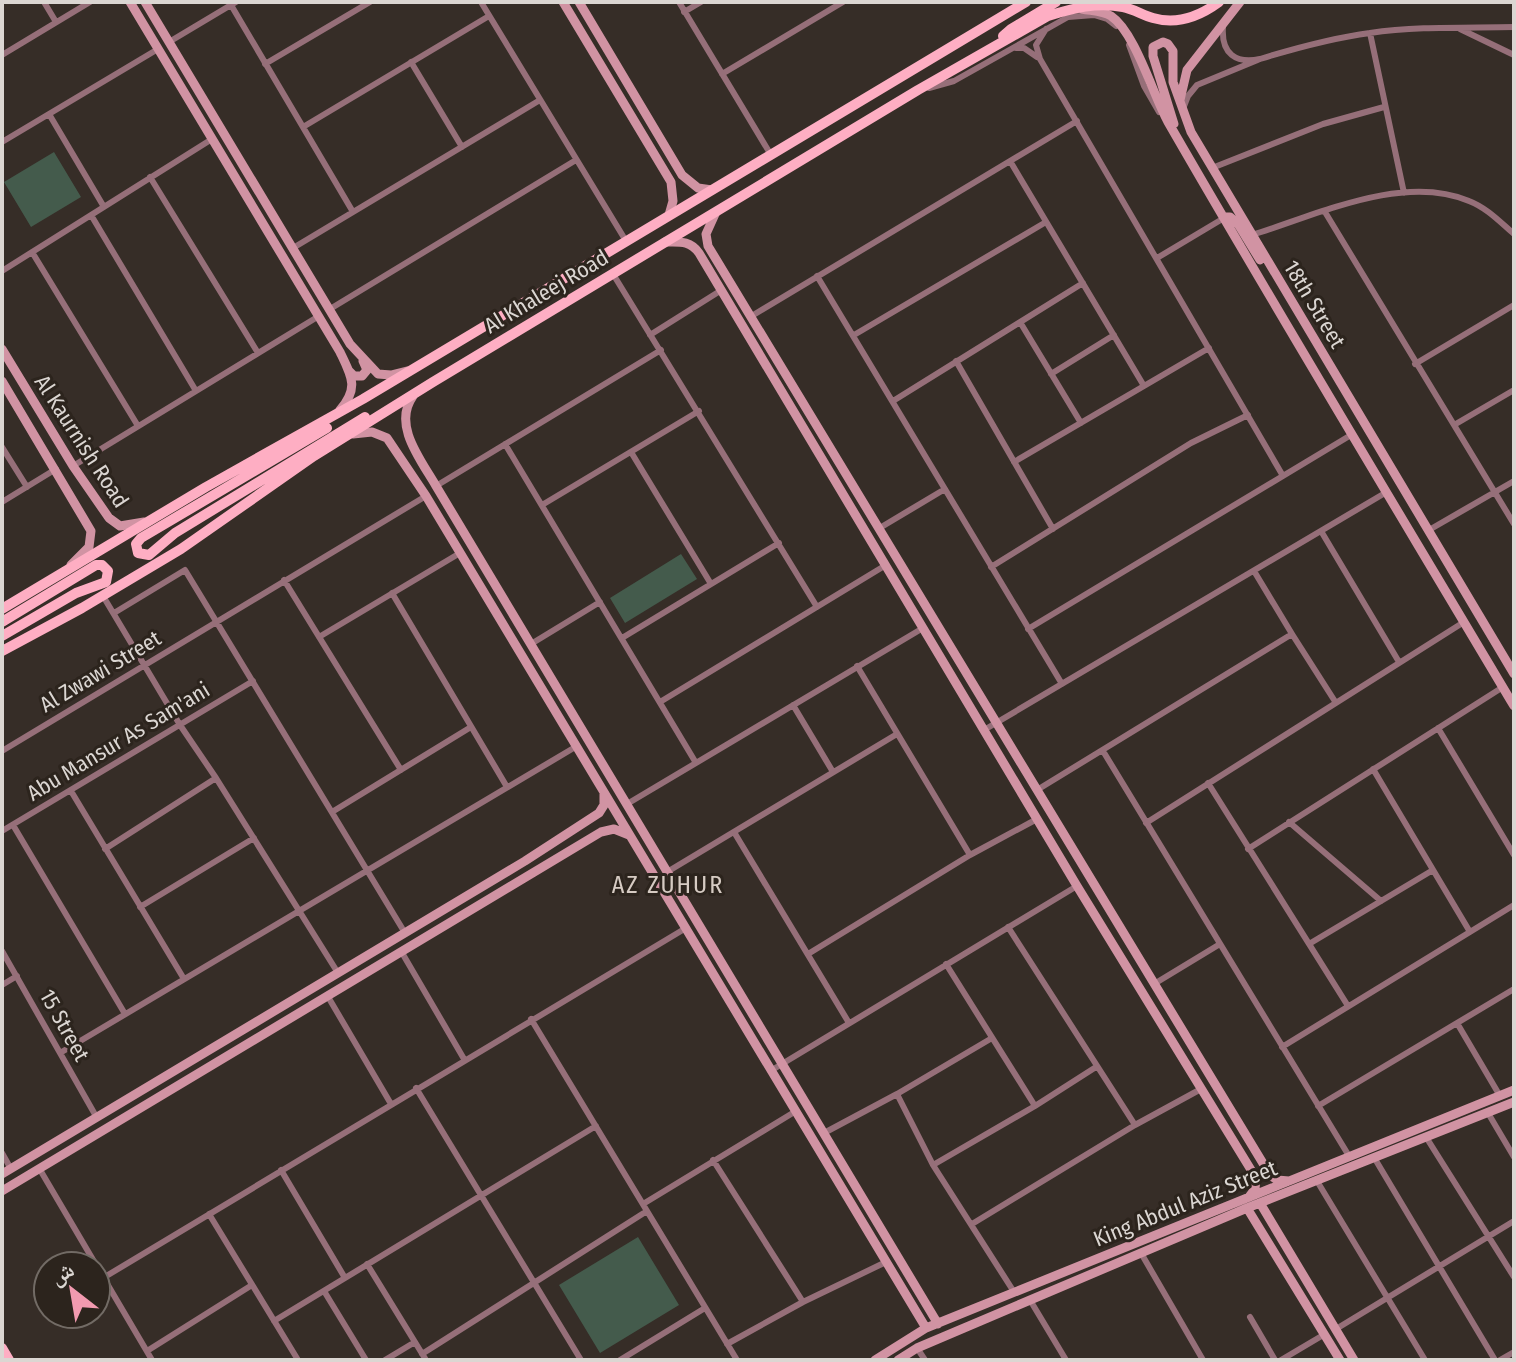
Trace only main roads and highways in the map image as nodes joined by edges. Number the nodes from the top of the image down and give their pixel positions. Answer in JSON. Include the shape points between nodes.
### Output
{"nodes":[{"id":1,"x":1056,"y":2,"type":"edge"},
{"id":2,"x":1219,"y":2,"type":"edge"},
{"id":3,"x":1023,"y":3,"type":"edge"},
{"id":4,"x":990,"y":49,"type":"junction"},
{"id":5,"x":363,"y":399,"type":"junction"},
{"id":6,"x":397,"y":404,"type":"junction"},
{"id":7,"x":2,"y":609,"type":"edge"},
{"id":8,"x":2,"y":622,"type":"edge"},
{"id":9,"x":2,"y":636,"type":"edge"},
{"id":10,"x":2,"y":651,"type":"edge"},
{"id":11,"x":2,"y":1348,"type":"edge"},
{"id":12,"x":9,"y":1360,"type":"edge"}],
"edges":[{"from":1,"to":4,"type":"main road","via":[[1011,29]]},
{"from":2,"to":4,"type":"main road","name":"Al Khaleej Road","via":[[1196,16],[1169,20],[1127,7],[1067,9]]},
{"from":3,"to":5,"type":"main road","name":"Al Khaleej Road"},
{"from":4,"to":6,"type":"main road","name":"Al Khaleej Road"},
{"from":5,"to":6,"type":"main road","via":[[327,428],[141,538],[138,553],[149,555],[291,461]]},
{"from":5,"to":7,"type":"main road","name":"Al Khaleej Road"},
{"from":6,"to":10,"type":"main road","name":"Al Khaleej Road","via":[[205,534]]},
{"from":8,"to":9,"type":"main road","via":[[96,565],[108,571],[106,582],[76,593]]},
{"from":11,"to":12,"type":"main road"}]}
